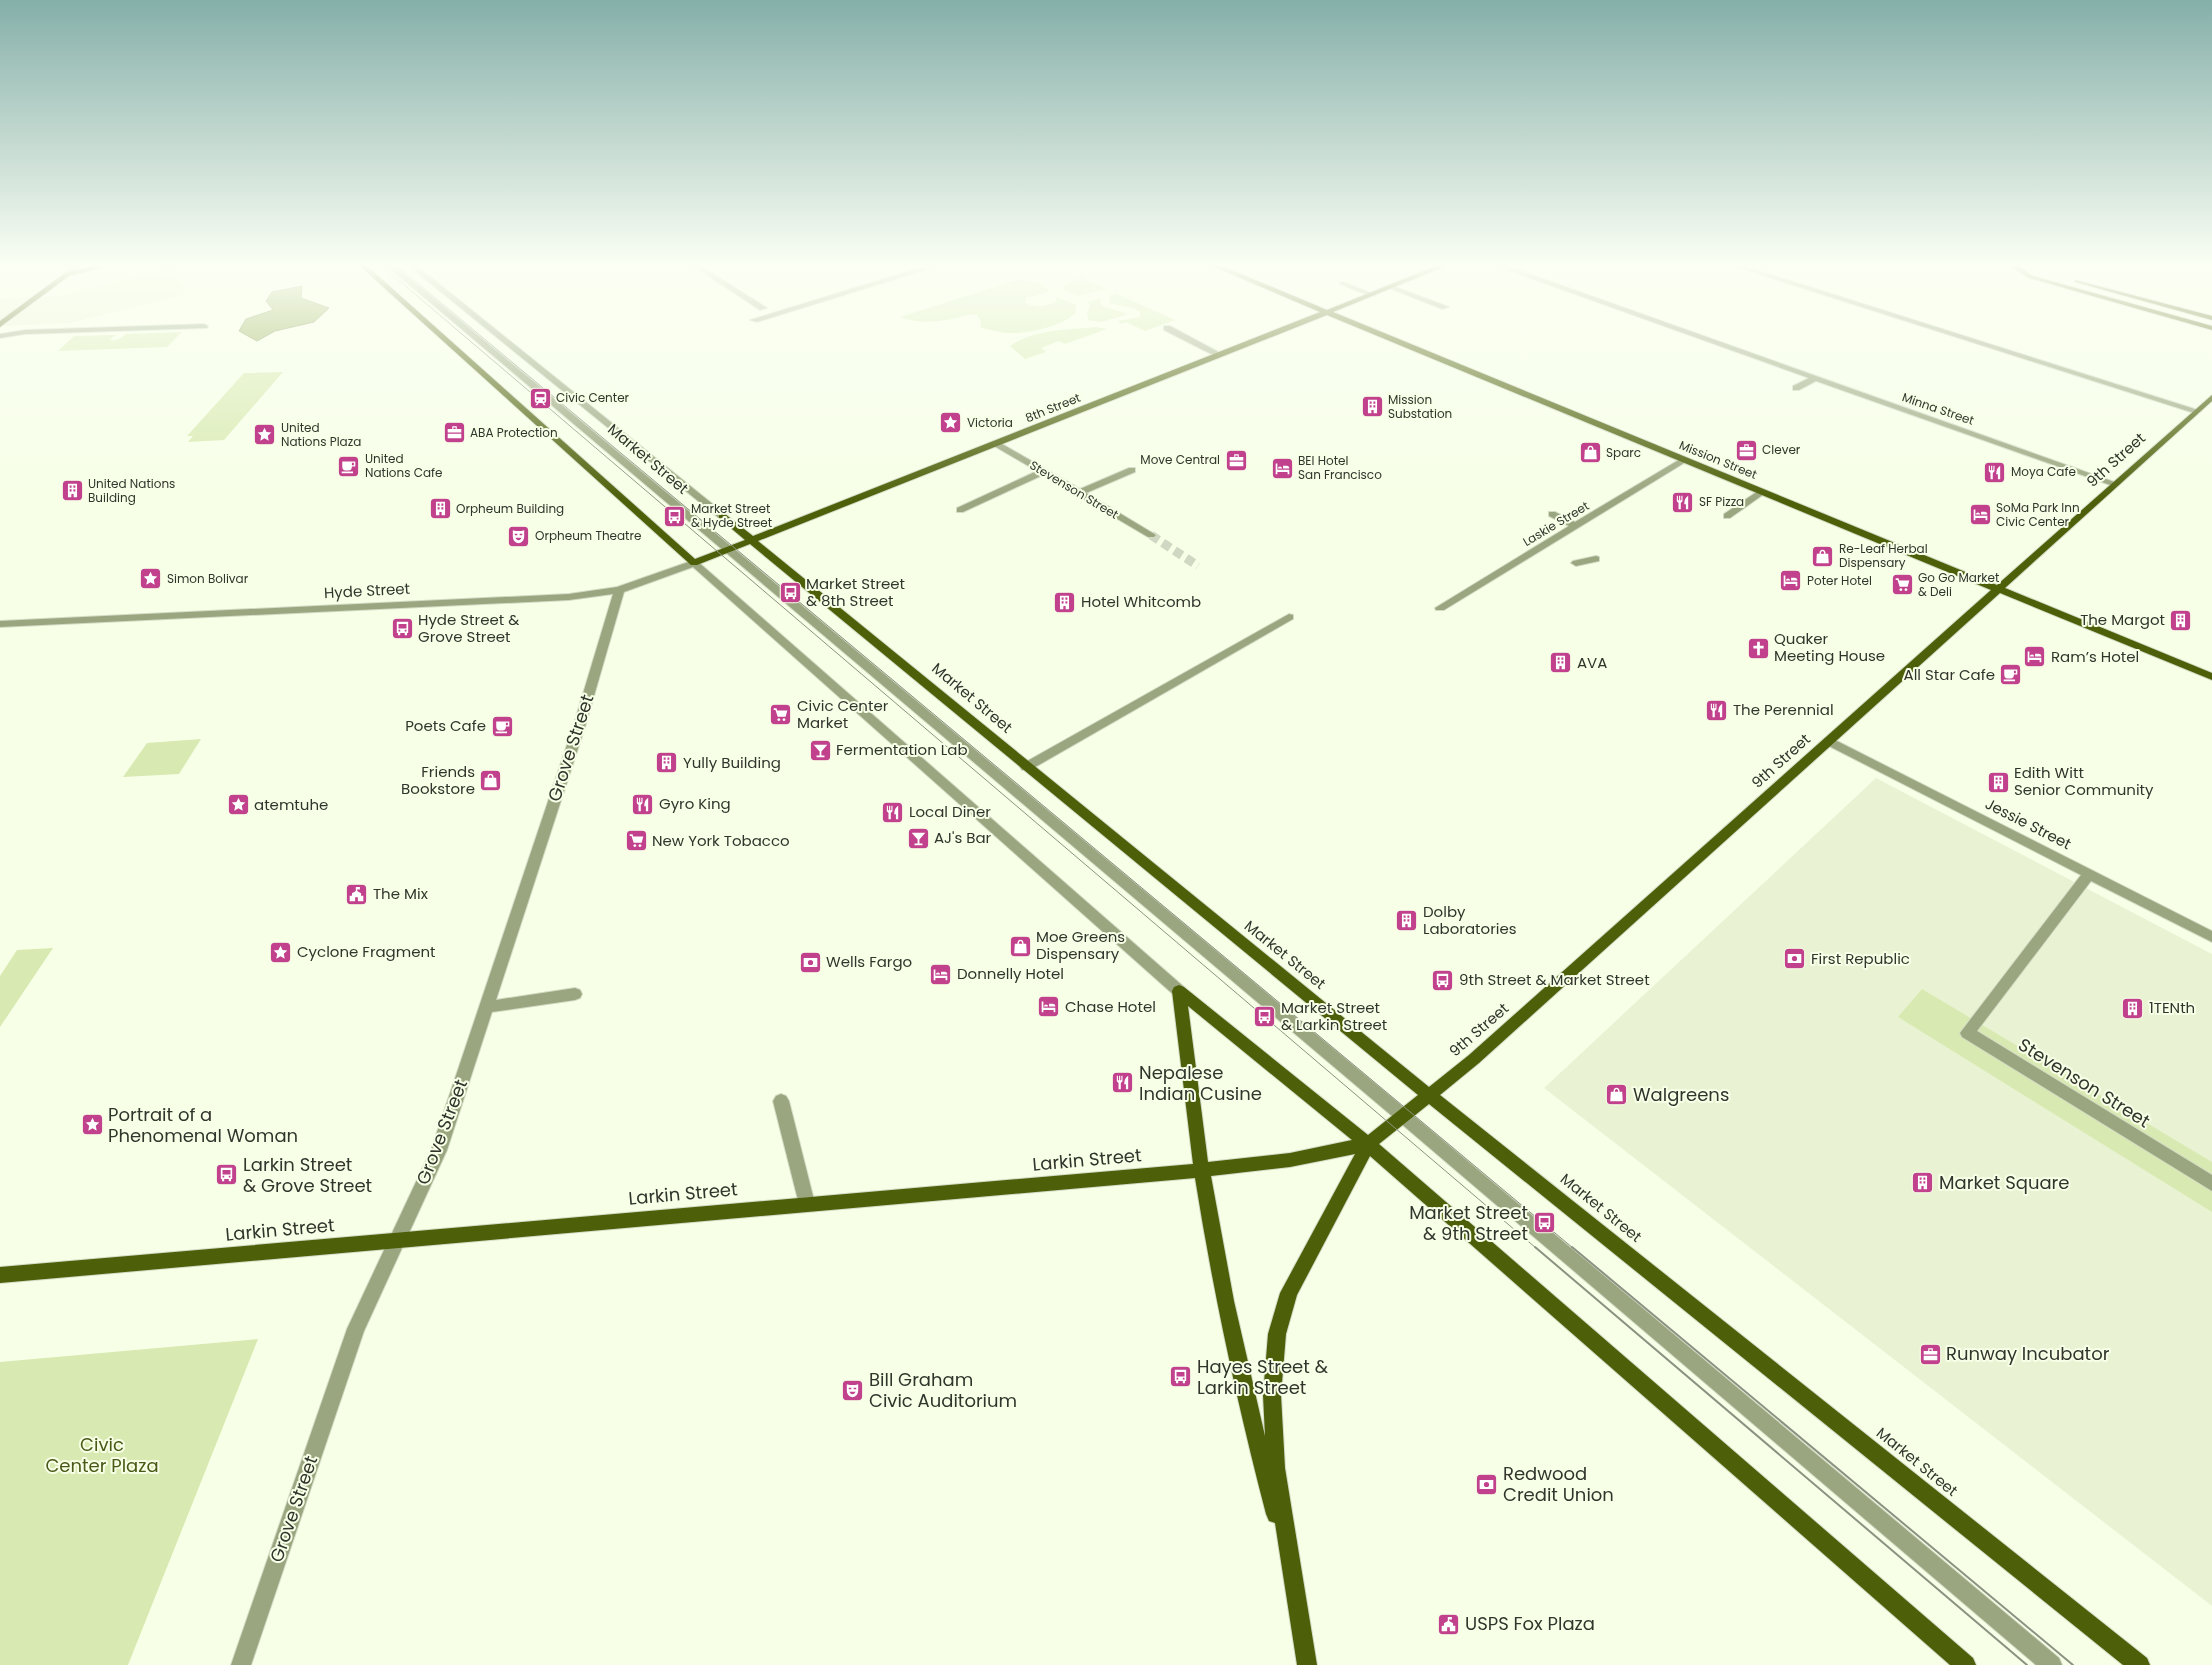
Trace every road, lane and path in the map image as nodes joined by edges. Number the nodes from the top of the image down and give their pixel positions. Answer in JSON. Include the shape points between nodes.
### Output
{"nodes":[{"id":1,"x":450,"y":344,"type":"edge"},
{"id":2,"x":482,"y":344,"type":"edge"},
{"id":3,"x":508,"y":344,"type":"edge"},
{"id":4,"x":1198,"y":344,"type":"edge"},
{"id":5,"x":1249,"y":344,"type":"edge"},
{"id":6,"x":1401,"y":344,"type":"edge"},
{"id":7,"x":1718,"y":344,"type":"edge"},
{"id":8,"x":1982,"y":344,"type":"edge"},
{"id":9,"x":1220,"y":355,"type":"junction"},
{"id":10,"x":1815,"y":378,"type":"junction"},
{"id":11,"x":1796,"y":388,"type":"dead end"},
{"id":12,"x":2212,"y":397,"type":"edge"},
{"id":13,"x":2196,"y":411,"type":"junction"},
{"id":14,"x":997,"y":444,"type":"junction"},
{"id":15,"x":1685,"y":460,"type":"junction"},
{"id":16,"x":1132,"y":470,"type":"dead end"},
{"id":17,"x":1043,"y":472,"type":"junction"},
{"id":18,"x":2116,"y":484,"type":"junction"},
{"id":19,"x":1761,"y":492,"type":"junction"},
{"id":20,"x":1078,"y":493,"type":"junction"},
{"id":21,"x":960,"y":510,"type":"dead end"},
{"id":22,"x":1552,"y":514,"type":"dead end"},
{"id":23,"x":722,"y":516,"type":"joint"},
{"id":24,"x":1728,"y":516,"type":"dead end"},
{"id":25,"x":1575,"y":526,"type":"junction"},
{"id":26,"x":1151,"y":535,"type":"tunnel mouth"},
{"id":27,"x":753,"y":541,"type":"junction"},
{"id":28,"x":729,"y":551,"type":"junction"},
{"id":29,"x":1596,"y":559,"type":"dead end"},
{"id":30,"x":694,"y":563,"type":"junction"},
{"id":31,"x":1576,"y":563,"type":"dead end"},
{"id":32,"x":1998,"y":589,"type":"junction"},
{"id":33,"x":619,"y":590,"type":"junction"},
{"id":34,"x":1440,"y":608,"type":"dead end"},
{"id":35,"x":1289,"y":617,"type":"dead end"},
{"id":36,"x":0,"y":624,"type":"edge"},
{"id":37,"x":2212,"y":677,"type":"edge"},
{"id":38,"x":1829,"y":741,"type":"junction"},
{"id":39,"x":1026,"y":768,"type":"junction"},
{"id":40,"x":2089,"y":874,"type":"junction"},
{"id":41,"x":2212,"y":937,"type":"edge"},
{"id":42,"x":1179,"y":991,"type":"junction"},
{"id":43,"x":575,"y":994,"type":"dead end"},
{"id":44,"x":487,"y":1007,"type":"junction"},
{"id":45,"x":1429,"y":1095,"type":"junction"},
{"id":46,"x":781,"y":1101,"type":"dead end"},
{"id":47,"x":1403,"y":1116,"type":"junction"},
{"id":48,"x":1368,"y":1144,"type":"junction"},
{"id":49,"x":1201,"y":1170,"type":"junction"},
{"id":50,"x":2212,"y":1184,"type":"edge"},
{"id":51,"x":807,"y":1204,"type":"junction"},
{"id":52,"x":398,"y":1239,"type":"junction"},
{"id":53,"x":0,"y":1276,"type":"edge"},
{"id":54,"x":1291,"y":1570,"type":"junction"},
{"id":55,"x":241,"y":1665,"type":"edge"},
{"id":56,"x":1307,"y":1665,"type":"edge"},
{"id":57,"x":1966,"y":1665,"type":"edge"},
{"id":58,"x":2052,"y":1665,"type":"edge"},
{"id":59,"x":2140,"y":1665,"type":"edge"}],
"edges":[{"from":1,"to":30,"type":"main road"},
{"from":2,"to":28,"type":"street","name":"Market Street"},
{"from":3,"to":23,"type":"street","name":"Market Street"},
{"from":4,"to":9,"type":"street"},
{"from":5,"to":9,"type":"main road","name":"8th Street"},
{"from":6,"to":15,"type":"main road","name":"Mission Street"},
{"from":7,"to":10,"type":"street","name":"Minna Street"},
{"from":8,"to":13,"type":"street"},
{"from":9,"to":14,"type":"main road","name":"8th Street"},
{"from":10,"to":11,"type":"street"},
{"from":10,"to":18,"type":"street","name":"Minna Street"},
{"from":12,"to":13,"type":"main road","name":"9th Street"},
{"from":13,"to":18,"type":"main road","name":"9th Street"},
{"from":14,"to":17,"type":"street","name":"Stevenson Street"},
{"from":14,"to":27,"type":"main road","name":"8th Street"},
{"from":15,"to":19,"type":"main road","name":"Mission Street"},
{"from":15,"to":25,"type":"street","name":"Laskie Street"},
{"from":16,"to":20,"type":"street"},
{"from":17,"to":20,"type":"street","name":"Stevenson Street"},
{"from":17,"to":21,"type":"street"},
{"from":18,"to":32,"type":"main road","name":"9th Street"},
{"from":19,"to":24,"type":"street"},
{"from":19,"to":32,"type":"main road","name":"Mission Street"},
{"from":20,"to":26,"type":"street","name":"Stevenson Street"},
{"from":22,"to":25,"type":"street"},
{"from":23,"to":27,"type":"main road","name":"Market Street"},
{"from":25,"to":34,"type":"street","name":"Laskie Street"},
{"from":27,"to":28,"type":"main road","name":"8th Street"},
{"from":27,"to":39,"type":"main road","name":"Market Street"},
{"from":28,"to":30,"type":"main road","name":"Hyde Street"},
{"from":28,"to":47,"type":"street","name":"Market Street"},
{"from":29,"to":31,"type":"street"},
{"from":30,"to":33,"type":"street","name":"Hyde Street"},
{"from":30,"to":42,"type":"street"},
{"from":32,"to":37,"type":"main road","name":"Mission Street"},
{"from":32,"to":38,"type":"main road","name":"9th Street"},
{"from":33,"to":36,"type":"street","name":"Hyde Street","via":[[569,597]]},
{"from":33,"to":44,"type":"street","name":"Grove Street","via":[[588,698]]},
{"from":35,"to":39,"type":"street"},
{"from":38,"to":40,"type":"street","name":"Jessie Street"},
{"from":38,"to":45,"type":"main road","name":"9th Street","via":[[1474,1059]]},
{"from":39,"to":45,"type":"main road","name":"Market Street"},
{"from":40,"to":41,"type":"street","name":"Jessie Street"},
{"from":40,"to":50,"type":"street","name":"Stevenson Street","via":[[1967,1033]]},
{"from":42,"to":48,"type":"main road"},
{"from":42,"to":49,"type":"main road"},
{"from":43,"to":44,"type":"street"},
{"from":44,"to":52,"type":"street","name":"Grove Street","via":[[439,1150]]},
{"from":45,"to":47,"type":"main road","name":"9th Street"},
{"from":45,"to":59,"type":"main road","name":"Market Street"},
{"from":46,"to":51,"type":"street"},
{"from":47,"to":48,"type":"main road","name":"9th Street"},
{"from":47,"to":58,"type":"street","name":"Market Street"},
{"from":48,"to":49,"type":"main road","name":"Larkin Street","via":[[1290,1160]]},
{"from":48,"to":54,"type":"main road","via":[[1289,1293],[1277,1334],[1272,1395],[1276,1468]]},
{"from":48,"to":57,"type":"main road"},
{"from":49,"to":51,"type":"main road","name":"Larkin Street"},
{"from":49,"to":54,"type":"main road","via":[[1250,1422]]},
{"from":51,"to":52,"type":"main road","name":"Larkin Street"},
{"from":52,"to":53,"type":"main road","name":"Larkin Street"},
{"from":52,"to":55,"type":"street","name":"Grove Street","via":[[356,1329]]},
{"from":54,"to":56,"type":"main road"}]}
